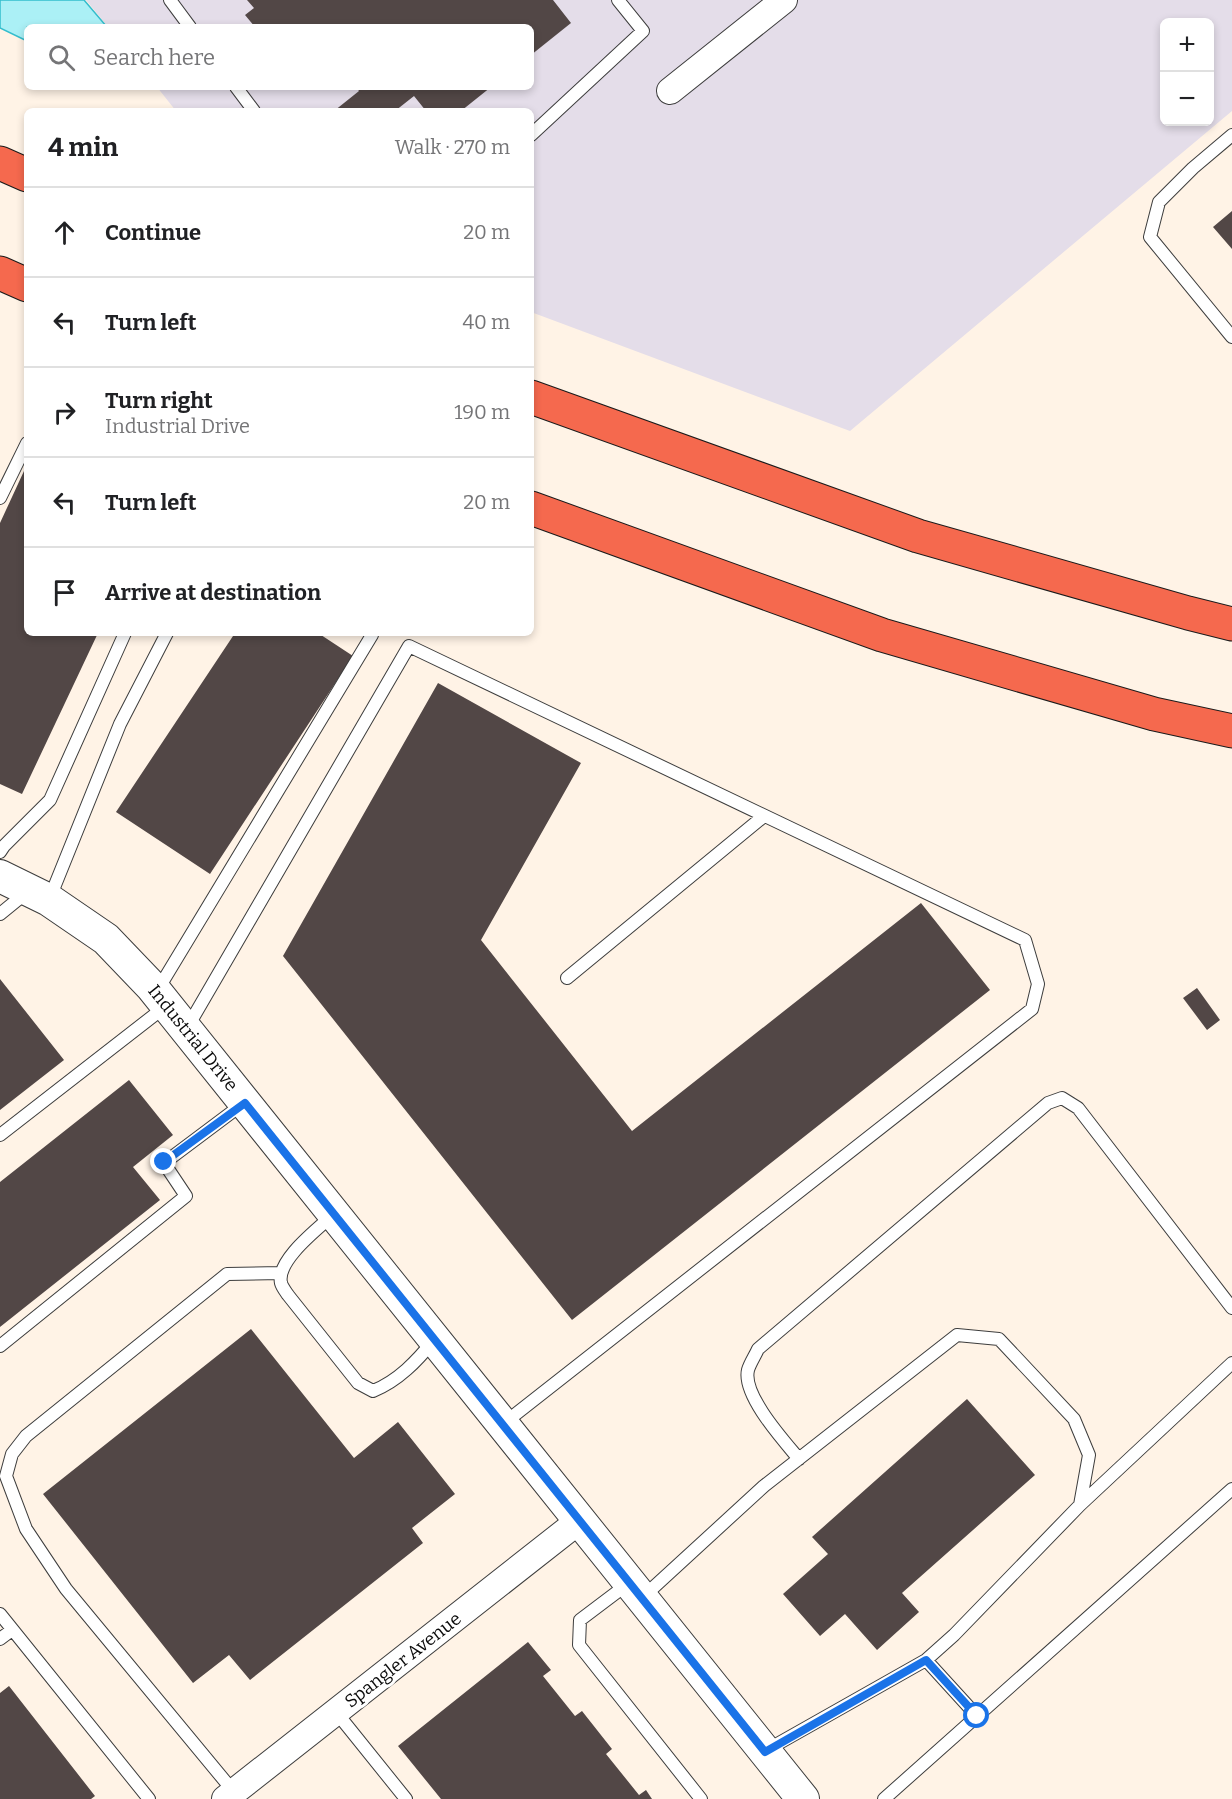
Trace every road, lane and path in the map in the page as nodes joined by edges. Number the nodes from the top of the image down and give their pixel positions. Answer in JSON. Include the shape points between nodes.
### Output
{"nodes":[{"id":1,"x":170,"y":0,"type":"edge"},
{"id":2,"x":618,"y":0,"type":"edge"},
{"id":3,"x":784,"y":0,"type":"edge"},
{"id":4,"x":188,"y":24,"type":"edge"},
{"id":5,"x":238,"y":90,"type":"edge"},
{"id":6,"x":670,"y":91,"type":"dead end"},
{"id":7,"x":252,"y":108,"type":"edge"},
{"id":8,"x":534,"y":132,"type":"edge"},
{"id":9,"x":1232,"y":135,"type":"edge"},
{"id":10,"x":0,"y":163,"type":"edge"},
{"id":11,"x":24,"y":174,"type":"edge"},
{"id":12,"x":0,"y":273,"type":"edge"},
{"id":13,"x":24,"y":284,"type":"edge"},
{"id":14,"x":1232,"y":337,"type":"edge"},
{"id":15,"x":534,"y":398,"type":"edge"},
{"id":16,"x":24,"y":449,"type":"edge"},
{"id":17,"x":0,"y":498,"type":"edge"},
{"id":18,"x":534,"y":509,"type":"edge"},
{"id":19,"x":1232,"y":624,"type":"edge"},
{"id":20,"x":124,"y":636,"type":"edge"},
{"id":21,"x":165,"y":636,"type":"edge"},
{"id":22,"x":371,"y":636,"type":"edge"},
{"id":23,"x":1232,"y":730,"type":"edge"},
{"id":24,"x":764,"y":816,"type":"junction"},
{"id":25,"x":0,"y":852,"type":"edge"},
{"id":26,"x":0,"y":876,"type":"edge"},
{"id":27,"x":39,"y":895,"type":"junction"},
{"id":28,"x":0,"y":914,"type":"edge"},
{"id":29,"x":567,"y":978,"type":"dead end"},
{"id":30,"x":162,"y":998,"type":"junction"},
{"id":31,"x":186,"y":1029,"type":"junction"},
{"id":32,"x":245,"y":1103,"type":"junction"},
{"id":33,"x":0,"y":1135,"type":"edge"},
{"id":34,"x":334,"y":1214,"type":"junction"},
{"id":35,"x":281,"y":1273,"type":"junction"},
{"id":36,"x":1232,"y":1308,"type":"edge"},
{"id":37,"x":435,"y":1340,"type":"junction"},
{"id":38,"x":0,"y":1346,"type":"edge"},
{"id":39,"x":1232,"y":1363,"type":"edge"},
{"id":40,"x":503,"y":1424,"type":"junction"},
{"id":41,"x":799,"y":1459,"type":"junction"},
{"id":42,"x":1232,"y":1488,"type":"edge"},
{"id":43,"x":1080,"y":1505,"type":"junction"},
{"id":44,"x":580,"y":1520,"type":"junction"},
{"id":45,"x":636,"y":1590,"type":"junction"},
{"id":46,"x":0,"y":1614,"type":"edge"},
{"id":47,"x":12,"y":1630,"type":"junction"},
{"id":48,"x":0,"y":1639,"type":"edge"},
{"id":49,"x":926,"y":1660,"type":"junction"},
{"id":50,"x":336,"y":1712,"type":"junction"},
{"id":51,"x":977,"y":1716,"type":"junction"},
{"id":52,"x":765,"y":1752,"type":"junction"},
{"id":53,"x":230,"y":1796,"type":"edge"},
{"id":54,"x":794,"y":1796,"type":"edge"},
{"id":55,"x":149,"y":1799,"type":"edge"},
{"id":56,"x":406,"y":1799,"type":"edge"},
{"id":57,"x":700,"y":1799,"type":"edge"},
{"id":58,"x":884,"y":1799,"type":"edge"}],
"edges":[{"from":1,"to":4,"type":"lane"},
{"from":2,"to":8,"type":"lane","via":[[643,31]]},
{"from":3,"to":6,"type":"street"},
{"from":5,"to":7,"type":"lane"},
{"from":9,"to":14,"type":"lane","via":[[1159,202],[1150,237]]},
{"from":10,"to":11,"type":"highway"},
{"from":12,"to":13,"type":"highway"},
{"from":15,"to":19,"type":"highway","via":[[918,536]]},
{"from":16,"to":17,"type":"lane"},
{"from":18,"to":23,"type":"highway","via":[[882,635],[1154,714]]},
{"from":20,"to":25,"type":"lane","via":[[50,800]]},
{"from":21,"to":27,"type":"lane"},
{"from":22,"to":30,"type":"lane"},
{"from":24,"to":29,"type":"lane"},
{"from":24,"to":31,"type":"lane","via":[[409,646]]},
{"from":24,"to":40,"type":"lane","via":[[1025,940],[1038,984],[1032,1009]]},
{"from":26,"to":27,"type":"street","name":"Industrial Drive"},
{"from":27,"to":28,"type":"lane"},
{"from":27,"to":30,"type":"street","name":"Industrial Drive","via":[[106,939]]},
{"from":30,"to":31,"type":"street","name":"Industrial Drive"},
{"from":30,"to":33,"type":"lane"},
{"from":31,"to":32,"type":"street","name":"Industrial Drive"},
{"from":32,"to":34,"type":"street","name":"Industrial Drive"},
{"from":32,"to":38,"type":"lane","via":[[164,1162],[186,1196]]},
{"from":34,"to":35,"type":"lane","via":[[295,1250]]},
{"from":34,"to":37,"type":"street","name":"Industrial Drive"},
{"from":35,"to":37,"type":"lane","via":[[281,1284],[288,1295],[358,1383],[373,1391],[388,1385]]},
{"from":35,"to":53,"type":"lane","via":[[226,1274],[26,1436],[12,1454],[6,1476],[26,1529],[66,1589]]},
{"from":36,"to":41,"type":"lane","via":[[1078,1108],[1062,1098],[1048,1103],[758,1349],[747,1372],[752,1395]]},
{"from":37,"to":40,"type":"street","name":"Industrial Drive"},
{"from":39,"to":43,"type":"lane"},
{"from":40,"to":44,"type":"street","name":"Industrial Drive"},
{"from":41,"to":43,"type":"lane","via":[[957,1335],[999,1340],[1074,1419],[1089,1455]]},
{"from":41,"to":45,"type":"lane"},
{"from":42,"to":51,"type":"lane"},
{"from":43,"to":49,"type":"lane"},
{"from":44,"to":45,"type":"street","name":"Industrial Drive"},
{"from":44,"to":50,"type":"street","name":"Spangler Avenue"},
{"from":45,"to":52,"type":"street","name":"Industrial Drive"},
{"from":45,"to":57,"type":"lane","via":[[580,1620],[579,1645]]},
{"from":46,"to":47,"type":"lane"},
{"from":47,"to":48,"type":"lane"},
{"from":47,"to":55,"type":"lane"},
{"from":49,"to":51,"type":"lane"},
{"from":49,"to":52,"type":"lane"},
{"from":50,"to":53,"type":"street","name":"Spangler Avenue"},
{"from":50,"to":56,"type":"lane"},
{"from":51,"to":58,"type":"lane"},
{"from":52,"to":54,"type":"street","name":"Industrial Drive"}]}
